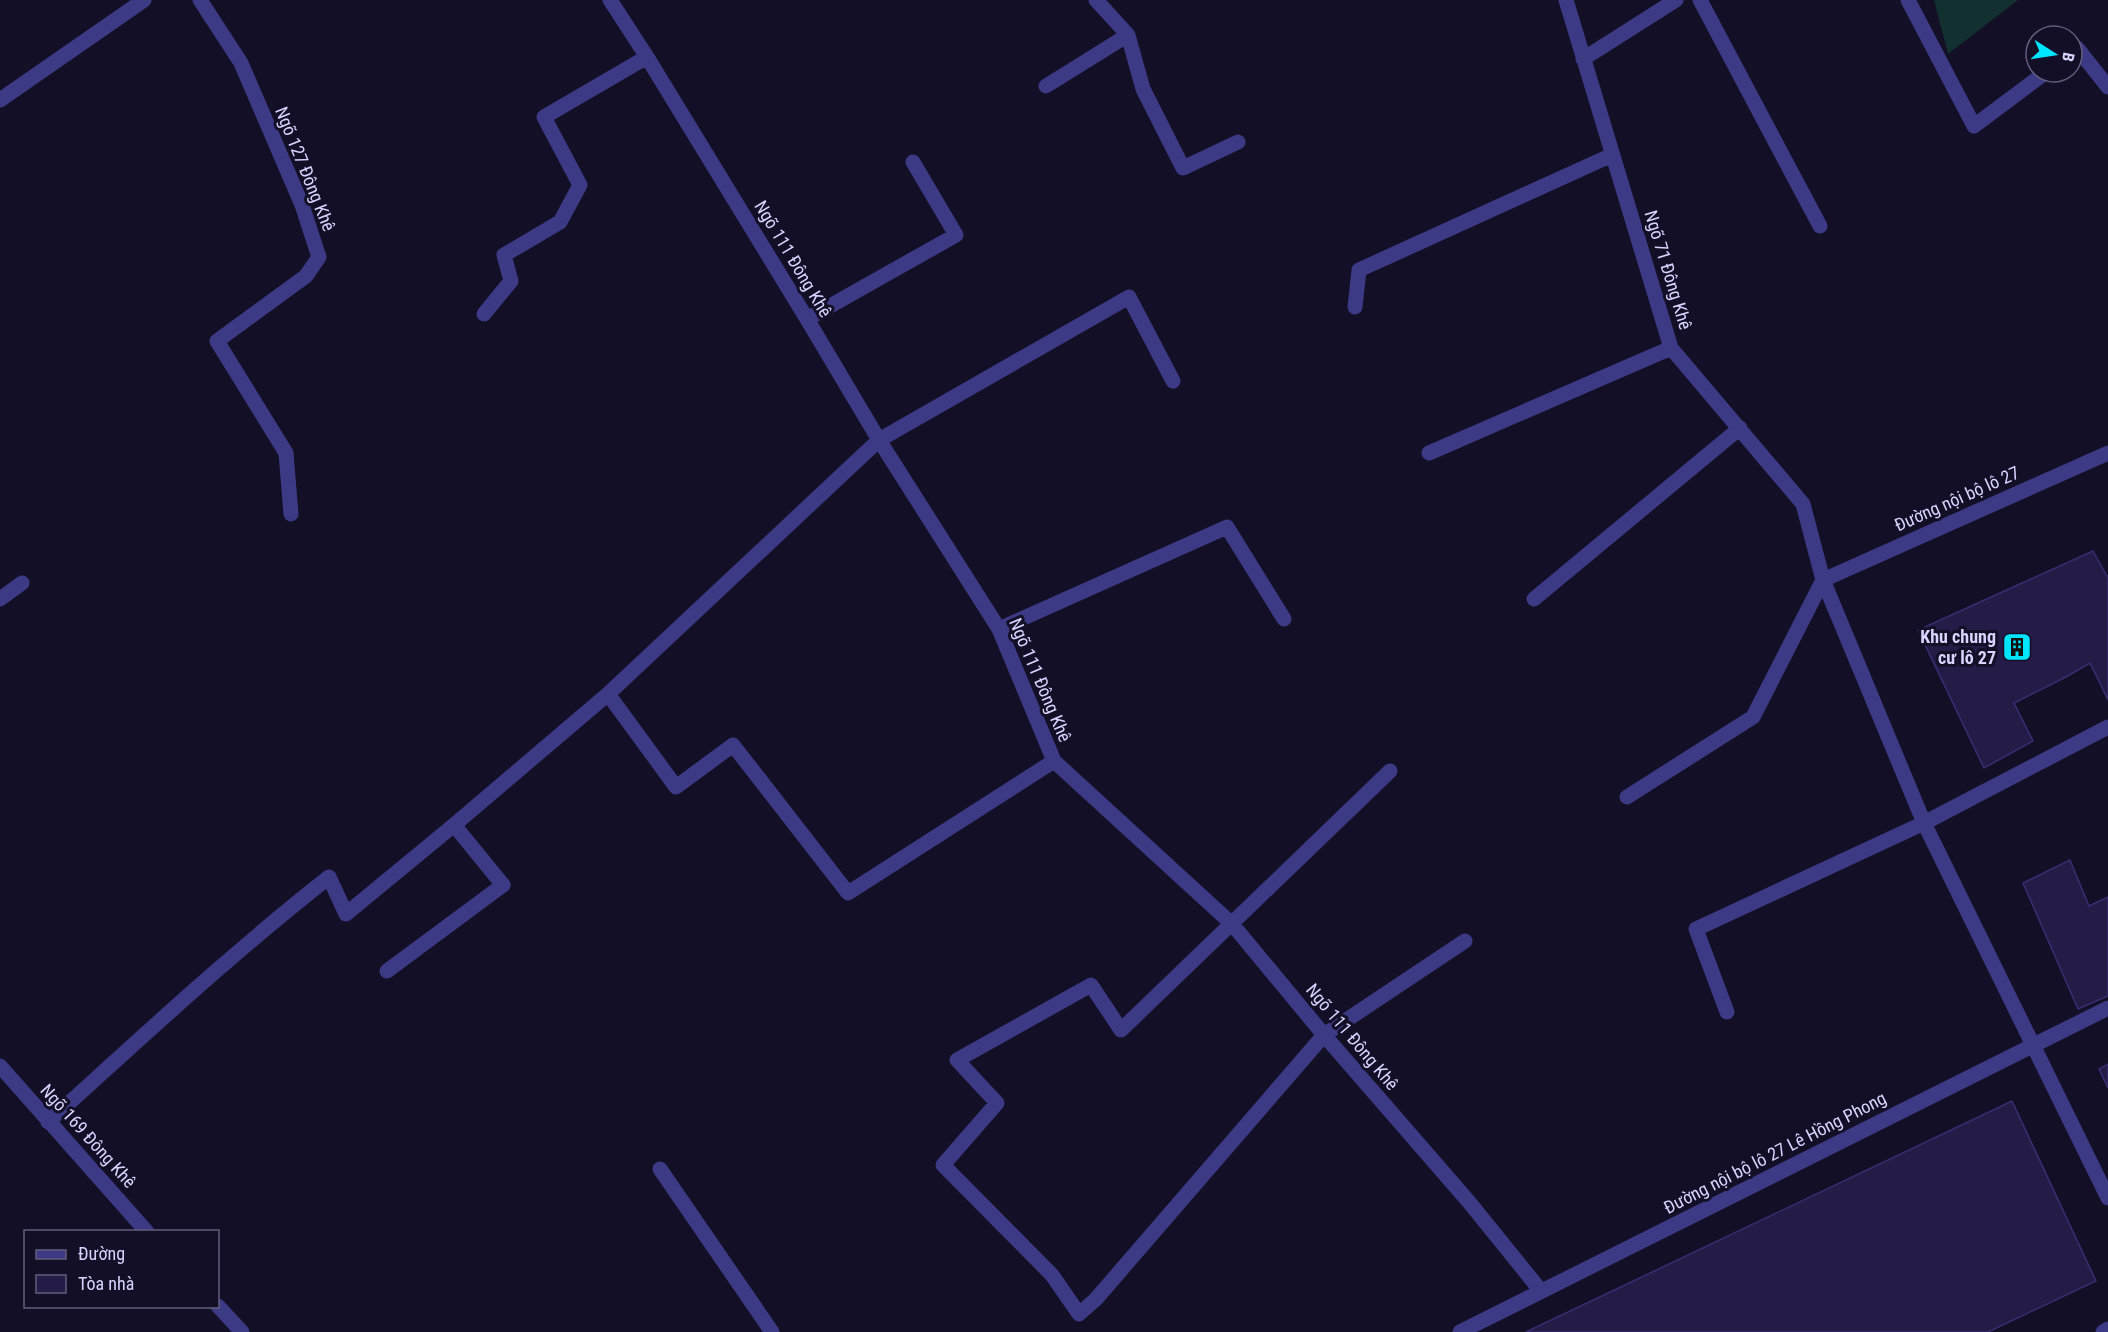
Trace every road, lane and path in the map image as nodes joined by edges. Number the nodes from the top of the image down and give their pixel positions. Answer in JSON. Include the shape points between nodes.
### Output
{"nodes":[{"id":1,"x":144,"y":0,"type":"edge"},
{"id":2,"x":200,"y":0,"type":"edge"},
{"id":3,"x":610,"y":0,"type":"edge"},
{"id":4,"x":1096,"y":0,"type":"edge"},
{"id":5,"x":1566,"y":0,"type":"edge"},
{"id":6,"x":1676,"y":0,"type":"edge"},
{"id":7,"x":1700,"y":0,"type":"edge"},
{"id":8,"x":1908,"y":0,"type":"edge"},
{"id":9,"x":1128,"y":35,"type":"junction"},
{"id":10,"x":647,"y":57,"type":"junction"},
{"id":11,"x":2084,"y":57,"type":"edge"},
{"id":12,"x":1583,"y":59,"type":"junction"},
{"id":13,"x":2030,"y":84,"type":"edge"},
{"id":14,"x":1047,"y":86,"type":"dead end"},
{"id":15,"x":2108,"y":87,"type":"edge"},
{"id":16,"x":0,"y":100,"type":"edge"},
{"id":17,"x":1238,"y":142,"type":"dead end"},
{"id":18,"x":1612,"y":155,"type":"junction"},
{"id":19,"x":913,"y":162,"type":"dead end"},
{"id":20,"x":1820,"y":226,"type":"dead end"},
{"id":21,"x":1355,"y":307,"type":"dead end"},
{"id":22,"x":484,"y":314,"type":"dead end"},
{"id":23,"x":807,"y":319,"type":"junction"},
{"id":24,"x":1671,"y":348,"type":"junction"},
{"id":25,"x":1173,"y":381,"type":"dead end"},
{"id":26,"x":1740,"y":429,"type":"junction"},
{"id":27,"x":879,"y":440,"type":"junction"},
{"id":28,"x":1429,"y":453,"type":"dead end"},
{"id":29,"x":2108,"y":453,"type":"edge"},
{"id":30,"x":291,"y":514,"type":"dead end"},
{"id":31,"x":1823,"y":580,"type":"junction"},
{"id":32,"x":22,"y":583,"type":"dead end"},
{"id":33,"x":0,"y":599,"type":"edge"},
{"id":34,"x":1534,"y":599,"type":"dead end"},
{"id":35,"x":1284,"y":618,"type":"dead end"},
{"id":36,"x":999,"y":629,"type":"junction"},
{"id":37,"x":608,"y":694,"type":"junction"},
{"id":38,"x":2108,"y":727,"type":"edge"},
{"id":39,"x":1053,"y":761,"type":"junction"},
{"id":40,"x":1390,"y":771,"type":"dead end"},
{"id":41,"x":1627,"y":797,"type":"dead end"},
{"id":42,"x":1924,"y":823,"type":"junction"},
{"id":43,"x":454,"y":825,"type":"junction"},
{"id":44,"x":1232,"y":924,"type":"junction"},
{"id":45,"x":1466,"y":941,"type":"dead end"},
{"id":46,"x":387,"y":971,"type":"dead end"},
{"id":47,"x":2108,"y":1008,"type":"edge"},
{"id":48,"x":1727,"y":1012,"type":"dead end"},
{"id":49,"x":1324,"y":1035,"type":"junction"},
{"id":50,"x":2033,"y":1045,"type":"junction"},
{"id":51,"x":0,"y":1066,"type":"edge"},
{"id":52,"x":48,"y":1122,"type":"junction"},
{"id":53,"x":660,"y":1169,"type":"dead end"},
{"id":54,"x":2108,"y":1198,"type":"edge"},
{"id":55,"x":145,"y":1230,"type":"edge"},
{"id":56,"x":1541,"y":1291,"type":"junction"},
{"id":57,"x":219,"y":1307,"type":"edge"},
{"id":58,"x":2108,"y":1329,"type":"edge"},
{"id":59,"x":242,"y":1332,"type":"edge"},
{"id":60,"x":772,"y":1332,"type":"edge"},
{"id":61,"x":1460,"y":1332,"type":"edge"},
{"id":62,"x":2103,"y":1332,"type":"edge"}],
"edges":[{"from":1,"to":16,"type":"street"},
{"from":2,"to":30,"type":"street","name":"Ngõ 127 Đông Khê","via":[[241,63],[302,205],[318,257],[306,276],[217,341],[286,453]]},
{"from":3,"to":10,"type":"street","name":"Ngõ 111 Đông Khê"},
{"from":4,"to":9,"type":"street"},
{"from":5,"to":12,"type":"street","name":"Ngõ 71 Đông Khê"},
{"from":6,"to":12,"type":"street"},
{"from":7,"to":20,"type":"street"},
{"from":8,"to":13,"type":"street","via":[[1974,126]]},
{"from":9,"to":14,"type":"street"},
{"from":9,"to":17,"type":"street","via":[[1143,89],[1183,168]]},
{"from":10,"to":22,"type":"street","via":[[544,117],[580,185],[560,222],[504,255],[511,281]]},
{"from":10,"to":23,"type":"street","name":"Ngõ 111 Đông Khê"},
{"from":11,"to":15,"type":"street"},
{"from":12,"to":18,"type":"street","name":"Ngõ 71 Đông Khê"},
{"from":18,"to":21,"type":"street","via":[[1359,270]]},
{"from":18,"to":24,"type":"street","name":"Ngõ 71 Đông Khê"},
{"from":19,"to":23,"type":"street","via":[[956,235]]},
{"from":23,"to":27,"type":"street","name":"Ngõ 111 Đông Khê"},
{"from":24,"to":26,"type":"street","name":"Ngõ 71 Đông Khê"},
{"from":24,"to":28,"type":"street"},
{"from":25,"to":27,"type":"street","via":[[1129,297]]},
{"from":26,"to":31,"type":"street","name":"Ngõ 71 Đông Khê","via":[[1803,504]]},
{"from":26,"to":34,"type":"street"},
{"from":27,"to":36,"type":"street","name":"Ngõ 111 Đông Khê"},
{"from":27,"to":37,"type":"street"},
{"from":29,"to":31,"type":"street","name":"Đường nội bộ lô 27"},
{"from":31,"to":41,"type":"street","via":[[1753,717]]},
{"from":31,"to":42,"type":"street","name":"Ngõ 71 Đông Khê"},
{"from":32,"to":33,"type":"street"},
{"from":35,"to":36,"type":"street","via":[[1227,527]]},
{"from":36,"to":39,"type":"street","name":"Ngõ 111 Đông Khê"},
{"from":37,"to":39,"type":"street","via":[[676,787],[733,745],[849,893]]},
{"from":37,"to":43,"type":"street"},
{"from":38,"to":42,"type":"street"},
{"from":39,"to":44,"type":"street","name":"Ngõ 111 Đông Khê"},
{"from":40,"to":44,"type":"street"},
{"from":42,"to":48,"type":"street","via":[[1696,929]]},
{"from":42,"to":50,"type":"street","name":"Ngõ 71 Đông Khê"},
{"from":43,"to":46,"type":"street","via":[[503,885]]},
{"from":43,"to":52,"type":"street","via":[[346,914],[329,877],[186,997]]},
{"from":44,"to":49,"type":"street","name":"Ngõ 111 Đông Khê"},
{"from":44,"to":49,"type":"street","via":[[1121,1030],[1090,985],[957,1060],[997,1103],[943,1165],[1052,1275],[1079,1314]]},
{"from":45,"to":49,"type":"street"},
{"from":47,"to":50,"type":"street","name":"Đường nội bộ lô 27 Lê Hồng Phong"},
{"from":49,"to":56,"type":"street","name":"Ngõ 111 Đông Khê"},
{"from":50,"to":54,"type":"street","name":"Ngõ 71 Đông Khê"},
{"from":50,"to":56,"type":"street","name":"Đường nội bộ lô 27 Lê Hồng Phong"},
{"from":51,"to":52,"type":"street","name":"Ngõ 169 Đông Khê"},
{"from":52,"to":55,"type":"street","name":"Ngõ 169 Đông Khê"},
{"from":53,"to":60,"type":"street"},
{"from":56,"to":61,"type":"street","name":"Đường nội bộ lô 27 Lê Hồng Phong"},
{"from":57,"to":59,"type":"street"},
{"from":58,"to":62,"type":"street"}]}
